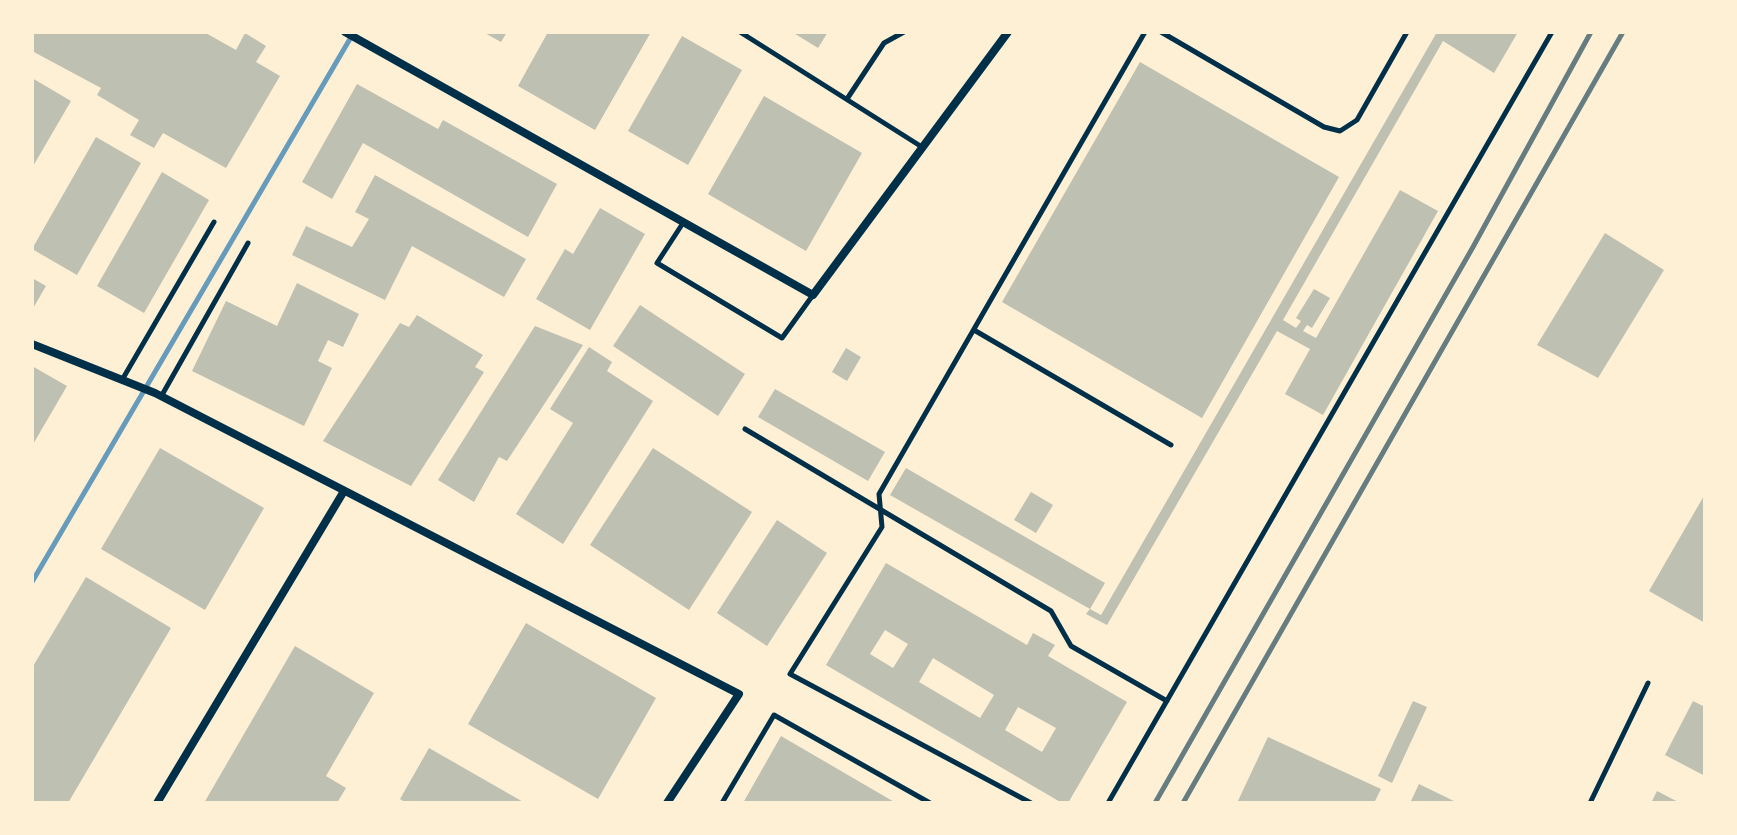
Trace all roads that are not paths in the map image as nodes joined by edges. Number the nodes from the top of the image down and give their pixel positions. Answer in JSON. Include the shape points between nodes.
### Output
{"nodes":[{"id":1,"x":345,"y":32,"type":"edge"},
{"id":2,"x":740,"y":32,"type":"edge"},
{"id":3,"x":904,"y":32,"type":"edge"},
{"id":4,"x":1008,"y":32,"type":"edge"},
{"id":5,"x":1145,"y":32,"type":"edge"},
{"id":6,"x":1161,"y":32,"type":"edge"},
{"id":7,"x":1407,"y":32,"type":"edge"},
{"id":8,"x":1552,"y":32,"type":"edge"},
{"id":9,"x":847,"y":99,"type":"junction"},
{"id":10,"x":923,"y":147,"type":"junction"},
{"id":11,"x":214,"y":222,"type":"dead end"},
{"id":12,"x":683,"y":223,"type":"junction"},
{"id":13,"x":248,"y":243,"type":"dead end"},
{"id":14,"x":813,"y":295,"type":"junction"},
{"id":15,"x":974,"y":330,"type":"junction"},
{"id":16,"x":32,"y":344,"type":"edge"},
{"id":17,"x":124,"y":380,"type":"junction"},
{"id":18,"x":158,"y":395,"type":"junction"},
{"id":19,"x":745,"y":429,"type":"dead end"},
{"id":20,"x":1171,"y":445,"type":"dead end"},
{"id":21,"x":344,"y":491,"type":"junction"},
{"id":22,"x":881,"y":510,"type":"junction"},
{"id":23,"x":1648,"y":683,"type":"dead end"},
{"id":24,"x":1167,"y":701,"type":"junction"},
{"id":25,"x":157,"y":803,"type":"edge"},
{"id":26,"x":667,"y":803,"type":"edge"},
{"id":27,"x":722,"y":803,"type":"edge"},
{"id":28,"x":930,"y":803,"type":"edge"},
{"id":29,"x":1031,"y":803,"type":"edge"},
{"id":30,"x":1108,"y":803,"type":"edge"},
{"id":31,"x":1590,"y":803,"type":"edge"}],
"edges":[{"from":1,"to":12,"type":"street"},
{"from":2,"to":9,"type":"lane"},
{"from":3,"to":9,"type":"lane","via":[[884,43]]},
{"from":4,"to":10,"type":"street"},
{"from":5,"to":15,"type":"lane"},
{"from":6,"to":7,"type":"lane","via":[[1324,127],[1340,131],[1357,120]]},
{"from":8,"to":24,"type":"lane"},
{"from":9,"to":10,"type":"lane"},
{"from":10,"to":14,"type":"street"},
{"from":11,"to":17,"type":"lane"},
{"from":12,"to":14,"type":"street"},
{"from":12,"to":14,"type":"lane","via":[[657,263],[782,338]]},
{"from":13,"to":18,"type":"lane"},
{"from":15,"to":20,"type":"lane"},
{"from":15,"to":22,"type":"lane","via":[[879,494]]},
{"from":16,"to":17,"type":"street"},
{"from":17,"to":18,"type":"street"},
{"from":18,"to":21,"type":"street"},
{"from":19,"to":22,"type":"lane"},
{"from":21,"to":25,"type":"street"},
{"from":21,"to":26,"type":"street","via":[[739,694]]},
{"from":22,"to":24,"type":"lane","via":[[1051,611],[1071,646]]},
{"from":22,"to":29,"type":"lane","via":[[882,527],[790,674]]},
{"from":23,"to":31,"type":"lane"},
{"from":24,"to":30,"type":"lane"},
{"from":27,"to":28,"type":"lane","via":[[774,715]]}]}
